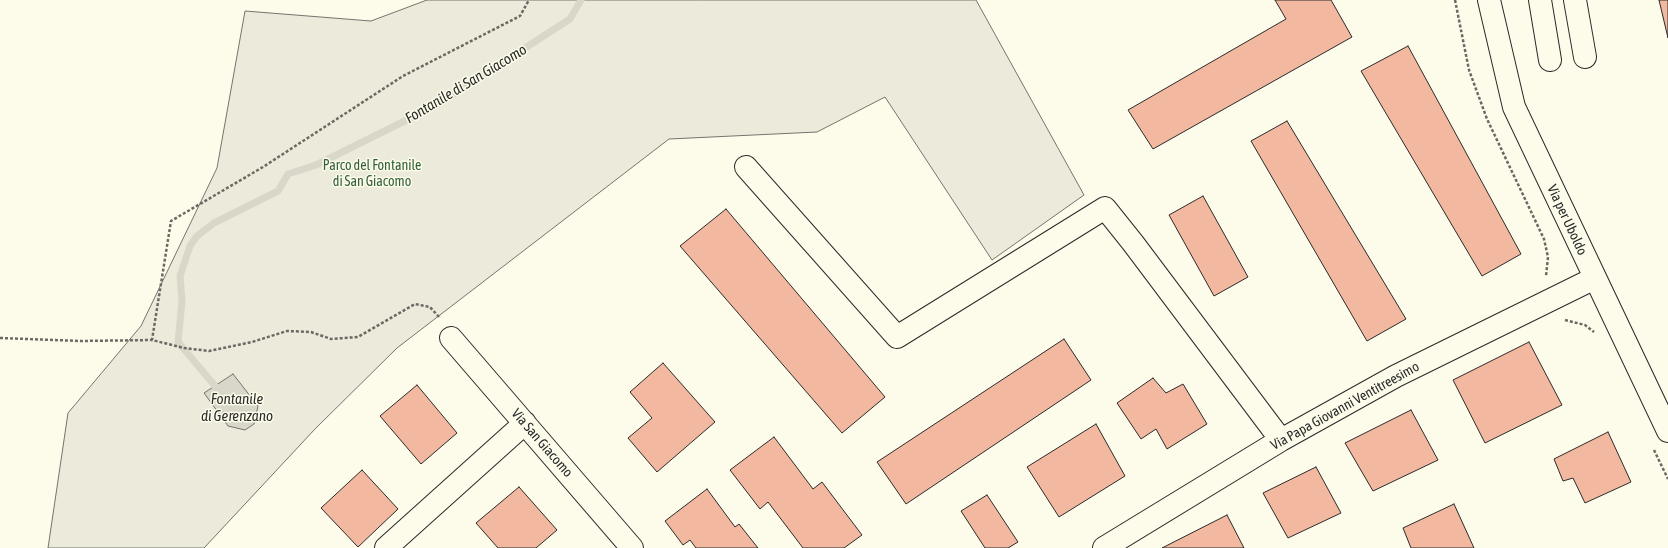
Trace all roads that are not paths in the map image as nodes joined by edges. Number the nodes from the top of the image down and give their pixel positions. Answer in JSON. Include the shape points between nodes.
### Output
{"nodes":[{"id":1,"x":1488,"y":0,"type":"edge"},
{"id":2,"x":1540,"y":0,"type":"edge"},
{"id":3,"x":1576,"y":0,"type":"edge"},
{"id":4,"x":1585,"y":58,"type":"dead end"},
{"id":5,"x":1550,"y":60,"type":"dead end"},
{"id":6,"x":746,"y":167,"type":"dead end"},
{"id":7,"x":1595,"y":278,"type":"junction"},
{"id":8,"x":451,"y":338,"type":"road end"},
{"id":9,"x":525,"y":423,"type":"junction"},
{"id":10,"x":1662,"y":425,"type":"edge"},
{"id":11,"x":1281,"y":440,"type":"junction"},
{"id":12,"x":386,"y":548,"type":"edge"},
{"id":13,"x":632,"y":548,"type":"edge"},
{"id":14,"x":1104,"y":548,"type":"edge"}],
"edges":[{"from":1,"to":7,"type":"street","name":"Via per Uboldo","via":[[1514,107]]},
{"from":2,"to":5,"type":"street"},
{"from":3,"to":4,"type":"street"},
{"from":6,"to":11,"type":"street","via":[[897,337],[1105,208]]},
{"from":7,"to":10,"type":"street","name":"Via per Uboldo"},
{"from":7,"to":11,"type":"street","name":"Via Papa Giovanni Ventitreesimo","via":[[1396,376]]},
{"from":8,"to":9,"type":"street","name":"Via San Giacomo"},
{"from":9,"to":12,"type":"street"},
{"from":9,"to":13,"type":"street","name":"Via San Giacomo"},
{"from":11,"to":14,"type":"street","name":"Via Papa Giovanni Ventitreesimo"}]}
